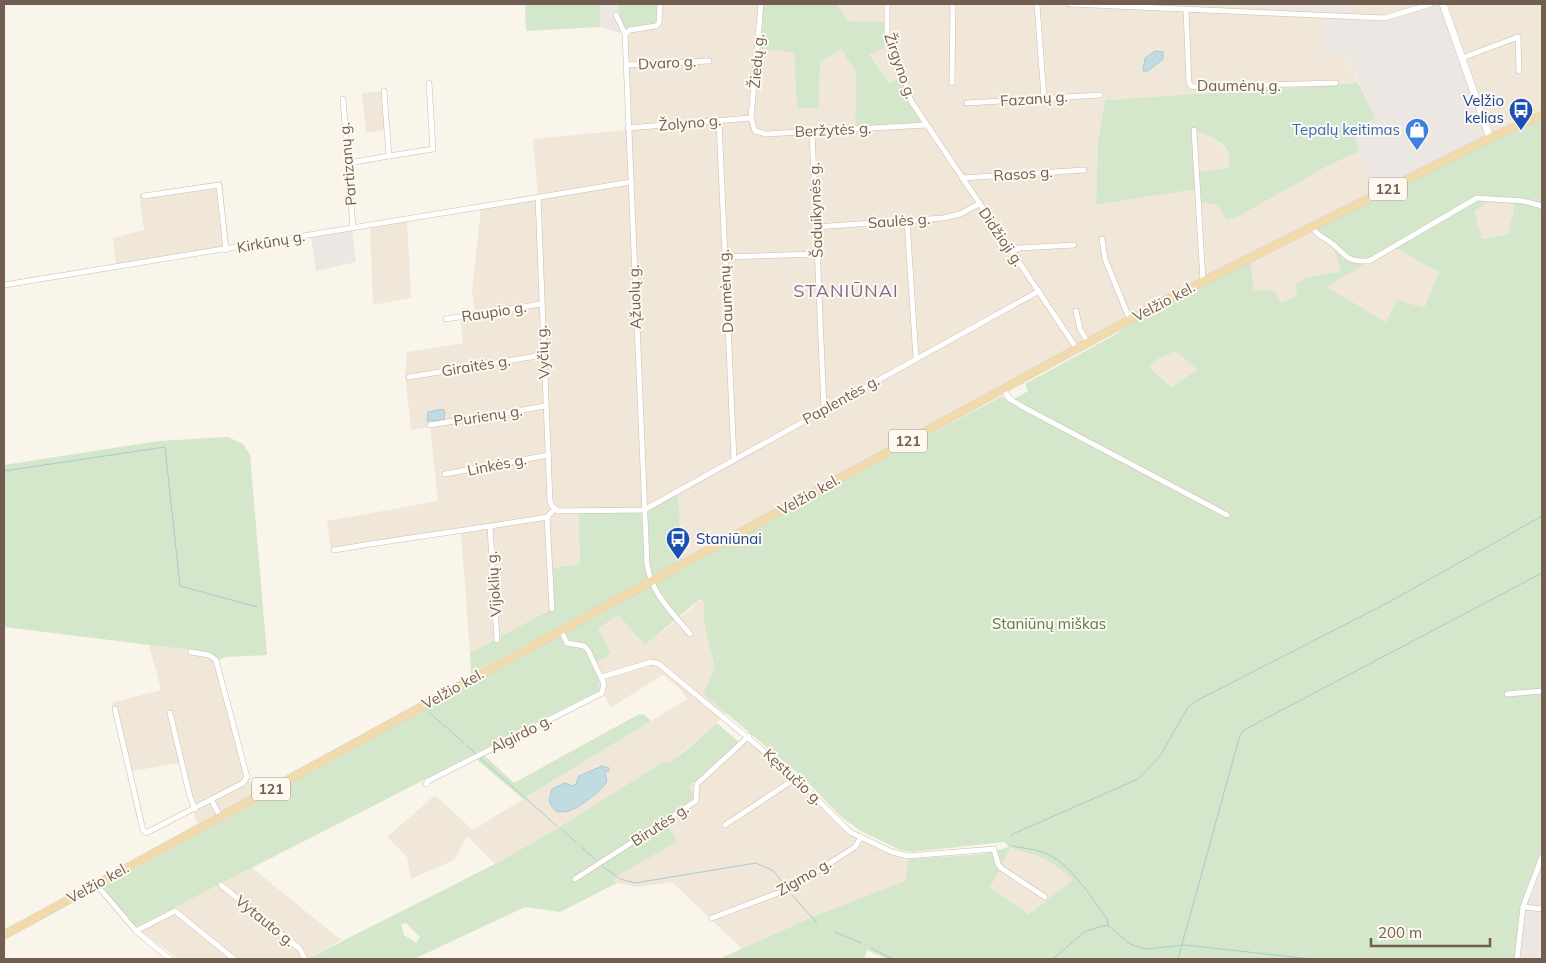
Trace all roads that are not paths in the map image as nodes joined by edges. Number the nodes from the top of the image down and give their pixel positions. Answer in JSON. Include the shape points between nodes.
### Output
{"nodes":[{"id":1,"x":660,"y":4,"type":"edge"},
{"id":2,"x":761,"y":4,"type":"edge"},
{"id":3,"x":887,"y":4,"type":"edge"},
{"id":4,"x":953,"y":4,"type":"edge"},
{"id":5,"x":1038,"y":4,"type":"edge"},
{"id":6,"x":1070,"y":4,"type":"edge"},
{"id":7,"x":1431,"y":4,"type":"edge"},
{"id":8,"x":1443,"y":4,"type":"edge"},
{"id":9,"x":1186,"y":9,"type":"junction"},
{"id":10,"x":616,"y":15,"type":"dead end"},
{"id":11,"x":625,"y":34,"type":"junction"},
{"id":12,"x":1462,"y":58,"type":"junction"},
{"id":13,"x":709,"y":61,"type":"dead end"},
{"id":14,"x":626,"y":66,"type":"junction"},
{"id":15,"x":1519,"y":71,"type":"dead end"},
{"id":16,"x":952,"y":83,"type":"dead end"},
{"id":17,"x":428,"y":84,"type":"dead end"},
{"id":18,"x":1336,"y":84,"type":"dead end"},
{"id":19,"x":384,"y":91,"type":"dead end"},
{"id":20,"x":1100,"y":95,"type":"dead end"},
{"id":21,"x":1044,"y":98,"type":"junction"},
{"id":22,"x":343,"y":99,"type":"dead end"},
{"id":23,"x":967,"y":104,"type":"dead end"},
{"id":24,"x":1542,"y":115,"type":"edge"},
{"id":25,"x":752,"y":118,"type":"junction"},
{"id":26,"x":719,"y":121,"type":"junction"},
{"id":27,"x":926,"y":125,"type":"junction"},
{"id":28,"x":628,"y":128,"type":"junction"},
{"id":29,"x":1194,"y":130,"type":"dead end"},
{"id":30,"x":812,"y":131,"type":"junction"},
{"id":31,"x":1490,"y":138,"type":"junction"},
{"id":32,"x":389,"y":156,"type":"junction"},
{"id":33,"x":348,"y":162,"type":"junction"},
{"id":34,"x":1084,"y":170,"type":"dead end"},
{"id":35,"x":962,"y":178,"type":"junction"},
{"id":36,"x":631,"y":182,"type":"junction"},
{"id":37,"x":144,"y":196,"type":"dead end"},
{"id":38,"x":538,"y":197,"type":"junction"},
{"id":39,"x":979,"y":204,"type":"junction"},
{"id":40,"x":1542,"y":206,"type":"edge"},
{"id":41,"x":908,"y":221,"type":"junction"},
{"id":42,"x":1312,"y":226,"type":"junction"},
{"id":43,"x":816,"y":227,"type":"junction"},
{"id":44,"x":353,"y":228,"type":"junction"},
{"id":45,"x":1102,"y":239,"type":"dead end"},
{"id":46,"x":1074,"y":245,"type":"dead end"},
{"id":47,"x":226,"y":250,"type":"junction"},
{"id":48,"x":1012,"y":252,"type":"junction"},
{"id":49,"x":817,"y":254,"type":"junction"},
{"id":50,"x":724,"y":257,"type":"junction"},
{"id":51,"x":1203,"y":281,"type":"junction"},
{"id":52,"x":4,"y":285,"type":"edge"},
{"id":53,"x":1039,"y":291,"type":"junction"},
{"id":54,"x":541,"y":304,"type":"junction"},
{"id":55,"x":1076,"y":311,"type":"dead end"},
{"id":56,"x":446,"y":319,"type":"dead end"},
{"id":57,"x":1130,"y":320,"type":"junction"},
{"id":58,"x":1088,"y":343,"type":"junction"},
{"id":59,"x":1077,"y":349,"type":"junction"},
{"id":60,"x":543,"y":355,"type":"junction"},
{"id":61,"x":916,"y":358,"type":"junction"},
{"id":62,"x":410,"y":377,"type":"dead end"},
{"id":63,"x":1003,"y":389,"type":"junction"},
{"id":64,"x":546,"y":406,"type":"junction"},
{"id":65,"x":824,"y":409,"type":"junction"},
{"id":66,"x":430,"y":425,"type":"dead end"},
{"id":67,"x":548,"y":455,"type":"junction"},
{"id":68,"x":734,"y":460,"type":"junction"},
{"id":69,"x":445,"y":474,"type":"dead end"},
{"id":70,"x":554,"y":510,"type":"junction"},
{"id":71,"x":644,"y":510,"type":"junction"},
{"id":72,"x":1227,"y":514,"type":"dead end"},
{"id":73,"x":547,"y":517,"type":"junction"},
{"id":74,"x":490,"y":527,"type":"junction"},
{"id":75,"x":334,"y":550,"type":"dead end"},
{"id":76,"x":651,"y":581,"type":"junction"},
{"id":77,"x":552,"y":609,"type":"dead end"},
{"id":78,"x":561,"y":630,"type":"junction"},
{"id":79,"x":690,"y":634,"type":"dead end"},
{"id":80,"x":497,"y":640,"type":"dead end"},
{"id":81,"x":191,"y":652,"type":"dead end"},
{"id":82,"x":602,"y":677,"type":"junction"},
{"id":83,"x":1542,"y":691,"type":"edge"},
{"id":84,"x":1508,"y":694,"type":"dead end"},
{"id":85,"x":115,"y":709,"type":"dead end"},
{"id":86,"x":170,"y":713,"type":"dead end"},
{"id":87,"x":749,"y":736,"type":"junction"},
{"id":88,"x":796,"y":778,"type":"junction"},
{"id":89,"x":426,"y":784,"type":"dead end"},
{"id":90,"x":212,"y":800,"type":"junction"},
{"id":91,"x":195,"y":809,"type":"junction"},
{"id":92,"x":220,"y":816,"type":"junction"},
{"id":93,"x":725,"y":826,"type":"dead end"},
{"id":94,"x":861,"y":837,"type":"junction"},
{"id":95,"x":1542,"y":857,"type":"edge"},
{"id":96,"x":575,"y":879,"type":"dead end"},
{"id":97,"x":96,"y":884,"type":"junction"},
{"id":98,"x":222,"y":885,"type":"dead end"},
{"id":99,"x":1045,"y":897,"type":"dead end"},
{"id":100,"x":1523,"y":907,"type":"junction"},
{"id":101,"x":1542,"y":908,"type":"edge"},
{"id":102,"x":712,"y":918,"type":"dead end"},
{"id":103,"x":136,"y":931,"type":"junction"},
{"id":104,"x":4,"y":935,"type":"edge"},
{"id":105,"x":170,"y":959,"type":"edge"},
{"id":106,"x":234,"y":959,"type":"edge"},
{"id":107,"x":305,"y":959,"type":"edge"},
{"id":108,"x":1517,"y":959,"type":"edge"}],
"edges":[{"from":1,"to":11,"type":"street","via":[[658,25],[630,30]]},
{"from":2,"to":25,"type":"street","name":"Žiedų g."},
{"from":3,"to":27,"type":"street","name":"Žirgyno g.","via":[[887,38],[912,101]]},
{"from":4,"to":16,"type":"street"},
{"from":5,"to":21,"type":"street"},
{"from":6,"to":9,"type":"street"},
{"from":7,"to":9,"type":"street","via":[[1384,18]]},
{"from":8,"to":12,"type":"main road"},
{"from":9,"to":18,"type":"street","name":"Daumėnų g.","via":[[1189,83],[1192,88]]},
{"from":10,"to":11,"type":"street","name":"Ąžuolų g."},
{"from":11,"to":14,"type":"street","name":"Ąžuolų g."},
{"from":12,"to":15,"type":"street","via":[[1518,37]]},
{"from":12,"to":31,"type":"main road"},
{"from":13,"to":14,"type":"street","name":"Dvaro g."},
{"from":14,"to":28,"type":"street","name":"Ąžuolų g."},
{"from":17,"to":32,"type":"street","via":[[433,149]]},
{"from":19,"to":32,"type":"street"},
{"from":20,"to":21,"type":"street","name":"Fazanų g."},
{"from":21,"to":23,"type":"street","name":"Fazanų g."},
{"from":22,"to":33,"type":"street","name":"Partizanų g."},
{"from":24,"to":31,"type":"main road","name":"Velžio kel.","number":"121"},
{"from":25,"to":26,"type":"street","name":"Žolyno g."},
{"from":25,"to":30,"type":"street","name":"Beržytės g.","via":[[754,129],[762,134]]},
{"from":26,"to":28,"type":"street","name":"Žolyno g."},
{"from":26,"to":50,"type":"street","name":"Daumėnų g."},
{"from":27,"to":30,"type":"street","name":"Beržytės g."},
{"from":27,"to":35,"type":"street","name":"Didžioji g."},
{"from":28,"to":36,"type":"street","name":"Ąžuolų g."},
{"from":29,"to":51,"type":"street"},
{"from":30,"to":43,"type":"street","name":"Šaduikynės g."},
{"from":31,"to":42,"type":"main road","name":"Velžio kel.","number":"121"},
{"from":32,"to":33,"type":"street"},
{"from":33,"to":44,"type":"street","name":"Partizanų g."},
{"from":34,"to":35,"type":"street","name":"Rasos g."},
{"from":35,"to":39,"type":"street","name":"Didžioji g."},
{"from":36,"to":38,"type":"street"},
{"from":36,"to":71,"type":"street","name":"Ąžuolų g."},
{"from":37,"to":47,"type":"street","via":[[219,185]]},
{"from":38,"to":44,"type":"street","name":"Kirkūnų g."},
{"from":38,"to":54,"type":"street","name":"Vyčių g."},
{"from":39,"to":41,"type":"street","name":"Saulės g.","via":[[952,216]]},
{"from":39,"to":48,"type":"street","name":"Didžioji g."},
{"from":40,"to":42,"type":"street","via":[[1523,201],[1477,198],[1369,261],[1342,254]]},
{"from":41,"to":43,"type":"street","name":"Saulės g."},
{"from":41,"to":61,"type":"street"},
{"from":42,"to":51,"type":"main road","name":"Velžio kel.","number":"121"},
{"from":43,"to":49,"type":"street","name":"Šaduikynės g."},
{"from":44,"to":47,"type":"street","name":"Kirkūnų g."},
{"from":45,"to":57,"type":"street","via":[[1108,267]]},
{"from":46,"to":48,"type":"street","via":[[1019,248]]},
{"from":47,"to":52,"type":"street","name":"Kirkūnų g."},
{"from":48,"to":53,"type":"street","name":"Didžioji g."},
{"from":49,"to":50,"type":"street"},
{"from":49,"to":65,"type":"street","name":"Šaduikynės g."},
{"from":50,"to":68,"type":"street","name":"Daumėnų g."},
{"from":51,"to":57,"type":"main road","name":"Velžio kel.","number":"121"},
{"from":53,"to":59,"type":"street","name":"Didžioji g."},
{"from":53,"to":61,"type":"street","name":"Paplentės g."},
{"from":54,"to":56,"type":"street","name":"Raupio g."},
{"from":54,"to":60,"type":"street","name":"Vyčių g."},
{"from":55,"to":58,"type":"street","via":[[1080,329]]},
{"from":57,"to":58,"type":"main road","name":"Velžio kel.","number":"121"},
{"from":58,"to":59,"type":"main road","name":"Velžio kel.","number":"121"},
{"from":59,"to":63,"type":"main road","name":"Velžio kel.","number":"121"},
{"from":60,"to":62,"type":"street","name":"Giraitės g."},
{"from":60,"to":64,"type":"street","name":"Vyčių g."},
{"from":61,"to":65,"type":"street","name":"Paplentės g."},
{"from":63,"to":72,"type":"street","via":[[1010,399],[1031,411]]},
{"from":63,"to":76,"type":"main road","name":"Velžio kel.","number":"121"},
{"from":64,"to":66,"type":"street","name":"Purienų g."},
{"from":64,"to":67,"type":"street","name":"Vyčių g."},
{"from":65,"to":68,"type":"street","name":"Paplentės g."},
{"from":67,"to":69,"type":"street","name":"Linkės g."},
{"from":67,"to":70,"type":"street","name":"Vyčių g.","via":[[550,501]]},
{"from":68,"to":71,"type":"street","name":"Paplentės g."},
{"from":70,"to":71,"type":"street"},
{"from":70,"to":73,"type":"street"},
{"from":71,"to":76,"type":"street","name":"Ąžuolų g."},
{"from":73,"to":74,"type":"street"},
{"from":73,"to":77,"type":"street"},
{"from":74,"to":75,"type":"street"},
{"from":74,"to":80,"type":"street","name":"Vijoklių g."},
{"from":76,"to":78,"type":"main road","name":"Velžio kel.","number":"121"},
{"from":76,"to":79,"type":"street","via":[[657,594]]},
{"from":78,"to":82,"type":"street","via":[[567,643],[587,648]]},
{"from":78,"to":92,"type":"main road","name":"Velžio kel.","number":"121"},
{"from":81,"to":90,"type":"street","via":[[209,655],[216,660],[247,780]]},
{"from":82,"to":87,"type":"street","name":"Kęstučio g.","via":[[646,664],[659,664]]},
{"from":82,"to":89,"type":"street","name":"Algirdo g.","via":[[605,688],[599,696]]},
{"from":83,"to":84,"type":"street"},
{"from":85,"to":91,"type":"street","via":[[144,832],[150,833]]},
{"from":86,"to":91,"type":"street"},
{"from":87,"to":88,"type":"street","name":"Kęstučio g."},
{"from":87,"to":96,"type":"street","name":"Birutės g.","via":[[697,784],[696,801]]},
{"from":88,"to":93,"type":"street"},
{"from":88,"to":94,"type":"street","name":"Kęstučio g.","via":[[841,824]]},
{"from":90,"to":91,"type":"street"},
{"from":90,"to":92,"type":"street"},
{"from":92,"to":97,"type":"main road","name":"Velžio kel.","number":"121"},
{"from":94,"to":99,"type":"street","name":"Kęstučio g.","via":[[908,856],[994,849],[1001,868]]},
{"from":94,"to":102,"type":"street","name":"Zigmo g.","via":[[855,847],[791,888]]},
{"from":95,"to":100,"type":"street"},
{"from":97,"to":103,"type":"street"},
{"from":97,"to":104,"type":"main road","name":"Velžio kel.","number":"121"},
{"from":98,"to":107,"type":"street","name":"Vytauto g.","via":[[300,949]]},
{"from":100,"to":101,"type":"street"},
{"from":100,"to":108,"type":"street"},
{"from":103,"to":105,"type":"street"},
{"from":103,"to":106,"type":"street","via":[[175,911]]}]}
